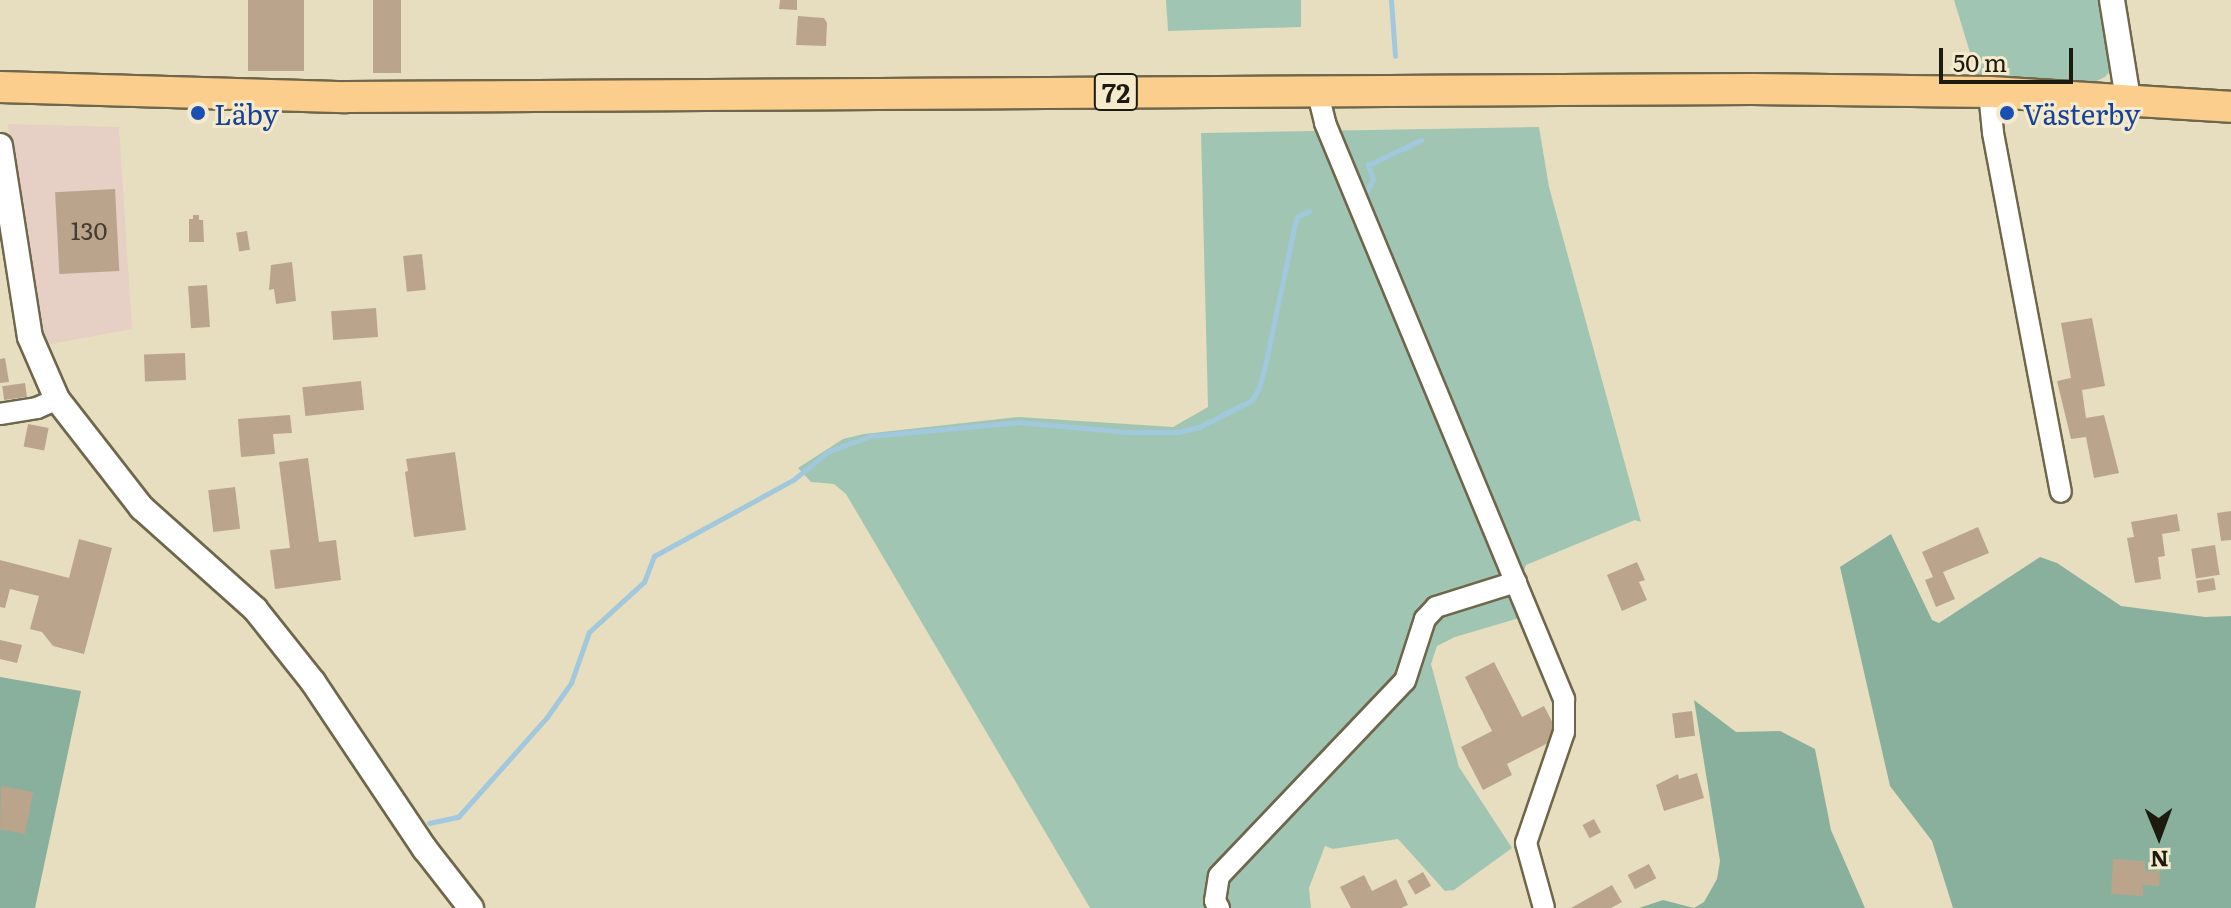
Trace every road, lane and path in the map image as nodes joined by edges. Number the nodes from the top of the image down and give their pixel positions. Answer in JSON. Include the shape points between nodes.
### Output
{"nodes":[{"id":1,"x":2112,"y":0,"type":"edge"},
{"id":2,"x":0,"y":87,"type":"edge"},
{"id":3,"x":1317,"y":90,"type":"junction"},
{"id":4,"x":1989,"y":92,"type":"junction"},
{"id":5,"x":2128,"y":99,"type":"junction"},
{"id":6,"x":2231,"y":107,"type":"edge"},
{"id":7,"x":0,"y":146,"type":"edge"},
{"id":8,"x":57,"y":399,"type":"junction"},
{"id":9,"x":0,"y":414,"type":"edge"},
{"id":10,"x":2061,"y":492,"type":"dead end"},
{"id":11,"x":1516,"y":582,"type":"junction"},
{"id":12,"x":471,"y":908,"type":"edge"},
{"id":13,"x":1219,"y":908,"type":"edge"},
{"id":14,"x":1544,"y":908,"type":"edge"}],
"edges":[{"from":1,"to":5,"type":"street"},
{"from":2,"to":3,"type":"main road","number":"72","via":[[346,97]]},
{"from":3,"to":4,"type":"main road","number":"72"},
{"from":3,"to":11,"type":"street","via":[[1336,149]]},
{"from":4,"to":5,"type":"main road","number":"72"},
{"from":4,"to":10,"type":"street"},
{"from":5,"to":6,"type":"main road","number":"72"},
{"from":7,"to":8,"type":"street","via":[[30,337]]},
{"from":8,"to":9,"type":"street"},
{"from":8,"to":12,"type":"street","via":[[142,508],[265,621]]},
{"from":11,"to":13,"type":"street","via":[[1430,613],[1416,638],[1405,681],[1219,876]]},
{"from":11,"to":14,"type":"street","via":[[1565,705],[1564,732],[1526,843]]}]}
